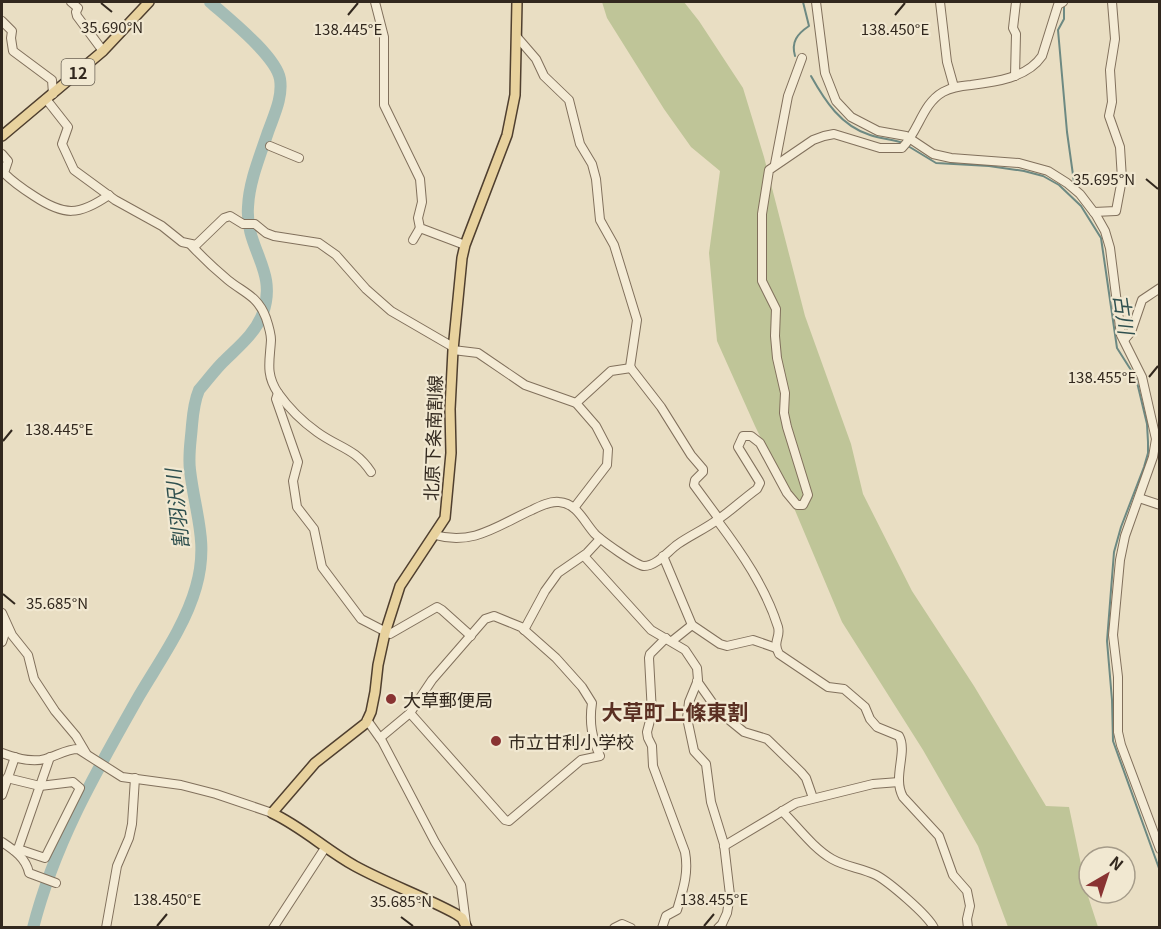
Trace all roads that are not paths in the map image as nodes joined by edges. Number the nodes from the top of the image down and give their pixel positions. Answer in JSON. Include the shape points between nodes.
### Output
{"nodes":[{"id":1,"x":71,"y":2,"type":"edge"},
{"id":2,"x":149,"y":2,"type":"edge"},
{"id":3,"x":375,"y":2,"type":"edge"},
{"id":4,"x":517,"y":2,"type":"edge"},
{"id":5,"x":816,"y":2,"type":"edge"},
{"id":6,"x":940,"y":2,"type":"edge"},
{"id":7,"x":1016,"y":2,"type":"edge"},
{"id":8,"x":1063,"y":2,"type":"edge"},
{"id":9,"x":1112,"y":2,"type":"edge"},
{"id":10,"x":2,"y":21,"type":"edge"},
{"id":11,"x":517,"y":38,"type":"junction"},
{"id":12,"x":103,"y":51,"type":"junction"},
{"id":13,"x":802,"y":58,"type":"dead end"},
{"id":14,"x":1015,"y":75,"type":"junction"},
{"id":15,"x":954,"y":87,"type":"junction"},
{"id":16,"x":50,"y":96,"type":"junction"},
{"id":17,"x":2,"y":136,"type":"edge"},
{"id":18,"x":908,"y":143,"type":"junction"},
{"id":19,"x":270,"y":146,"type":"dead end"},
{"id":20,"x":2,"y":154,"type":"edge"},
{"id":21,"x":299,"y":158,"type":"dead end"},
{"id":22,"x":776,"y":164,"type":"junction"},
{"id":23,"x":109,"y":195,"type":"junction"},
{"id":24,"x":1094,"y":212,"type":"junction"},
{"id":25,"x":420,"y":228,"type":"junction"},
{"id":26,"x":413,"y":240,"type":"dead end"},
{"id":27,"x":191,"y":245,"type":"junction"},
{"id":28,"x":465,"y":245,"type":"junction"},
{"id":29,"x":1160,"y":288,"type":"edge"},
{"id":30,"x":1124,"y":340,"type":"junction"},
{"id":31,"x":453,"y":349,"type":"junction"},
{"id":32,"x":631,"y":368,"type":"junction"},
{"id":33,"x":278,"y":393,"type":"junction"},
{"id":34,"x":576,"y":403,"type":"junction"},
{"id":35,"x":371,"y":472,"type":"dead end"},
{"id":36,"x":1139,"y":498,"type":"junction"},
{"id":37,"x":1160,"y":505,"type":"edge"},
{"id":38,"x":574,"y":508,"type":"junction"},
{"id":39,"x":718,"y":519,"type":"junction"},
{"id":40,"x":435,"y":535,"type":"junction"},
{"id":41,"x":600,"y":538,"type":"junction"},
{"id":42,"x":584,"y":556,"type":"junction"},
{"id":43,"x":663,"y":556,"type":"junction"},
{"id":44,"x":2,"y":613,"type":"edge"},
{"id":45,"x":692,"y":625,"type":"junction"},
{"id":46,"x":4,"y":627,"type":"edge"},
{"id":47,"x":524,"y":630,"type":"junction"},
{"id":48,"x":385,"y":633,"type":"junction"},
{"id":49,"x":471,"y":636,"type":"junction"},
{"id":50,"x":669,"y":639,"type":"junction"},
{"id":51,"x":2,"y":642,"type":"edge"},
{"id":52,"x":776,"y":648,"type":"junction"},
{"id":53,"x":697,"y":681,"type":"junction"},
{"id":54,"x":410,"y":713,"type":"junction"},
{"id":55,"x":367,"y":720,"type":"junction"},
{"id":56,"x":380,"y":738,"type":"junction"},
{"id":57,"x":2,"y":753,"type":"edge"},
{"id":58,"x":86,"y":753,"type":"junction"},
{"id":59,"x":50,"y":757,"type":"junction"},
{"id":60,"x":15,"y":758,"type":"junction"},
{"id":61,"x":8,"y":778,"type":"junction"},
{"id":62,"x":135,"y":778,"type":"junction"},
{"id":63,"x":899,"y":783,"type":"junction"},
{"id":64,"x":40,"y":786,"type":"junction"},
{"id":65,"x":2,"y":791,"type":"edge"},
{"id":66,"x":813,"y":798,"type":"junction"},
{"id":67,"x":782,"y":811,"type":"junction"},
{"id":68,"x":272,"y":813,"type":"junction"},
{"id":69,"x":2,"y":842,"type":"edge"},
{"id":70,"x":724,"y":846,"type":"junction"},
{"id":71,"x":325,"y":848,"type":"junction"},
{"id":72,"x":1160,"y":849,"type":"edge"},
{"id":73,"x":16,"y":850,"type":"junction"},
{"id":74,"x":55,"y":882,"type":"dead end"},
{"id":75,"x":466,"y":926,"type":"edge"},
{"id":76,"x":106,"y":927,"type":"edge"},
{"id":77,"x":273,"y":927,"type":"edge"},
{"id":78,"x":614,"y":927,"type":"edge"},
{"id":79,"x":631,"y":927,"type":"edge"},
{"id":80,"x":662,"y":927,"type":"edge"},
{"id":81,"x":718,"y":927,"type":"edge"},
{"id":82,"x":934,"y":927,"type":"edge"},
{"id":83,"x":968,"y":927,"type":"edge"}],
"edges":[{"from":1,"to":12,"type":"street"},
{"from":2,"to":12,"type":"main road","number":"12"},
{"from":3,"to":25,"type":"street","via":[[384,37],[384,105],[420,179]]},
{"from":4,"to":11,"type":"main road","name":"北原下条南割線"},
{"from":5,"to":18,"type":"street","via":[[825,74],[836,101],[867,127]]},
{"from":6,"to":15,"type":"street"},
{"from":7,"to":14,"type":"street"},
{"from":8,"to":14,"type":"street","via":[[1058,5],[1042,56]]},
{"from":9,"to":24,"type":"street","via":[[1115,39],[1109,116],[1120,147],[1122,179],[1116,211]]},
{"from":10,"to":16,"type":"street","via":[[12,31],[13,51],[52,80]]},
{"from":11,"to":28,"type":"main road","name":"北原下条南割線","via":[[515,95],[507,135]]},
{"from":11,"to":32,"type":"street","via":[[536,59],[544,76],[570,100],[580,144],[596,179],[600,220],[614,245],[637,320]]},
{"from":12,"to":16,"type":"main road","number":"12"},
{"from":13,"to":22,"type":"street","via":[[788,96]]},
{"from":14,"to":15,"type":"street"},
{"from":15,"to":18,"type":"street","via":[[931,102]]},
{"from":16,"to":17,"type":"main road","number":"12"},
{"from":16,"to":23,"type":"street","via":[[68,127],[62,144],[74,170]]},
{"from":18,"to":22,"type":"street","via":[[880,148],[834,134],[813,140]]},
{"from":18,"to":24,"type":"street","via":[[942,156],[1048,171],[1074,189]]},
{"from":19,"to":21,"type":"street"},
{"from":20,"to":23,"type":"street","via":[[8,161],[4,173],[53,208],[84,209]]},
{"from":22,"to":39,"type":"street","via":[[769,170],[762,214],[762,281],[776,309],[774,336],[785,393],[786,427],[808,495],[803,506],[797,505],[759,443],[751,436],[742,436],[738,447],[760,483]]},
{"from":23,"to":27,"type":"street"},
{"from":24,"to":30,"type":"street","via":[[1110,248]]},
{"from":25,"to":26,"type":"street"},
{"from":25,"to":28,"type":"street"},
{"from":27,"to":31,"type":"street","via":[[230,216],[243,224],[255,224],[274,236],[319,243],[391,311]]},
{"from":27,"to":33,"type":"street","via":[[228,280],[257,300],[266,316],[271,339],[269,372]]},
{"from":28,"to":31,"type":"main road","name":"北原下条南割線"},
{"from":29,"to":30,"type":"street","via":[[1142,300],[1131,333]]},
{"from":30,"to":36,"type":"street","via":[[1142,377],[1156,440]]},
{"from":31,"to":34,"type":"street","via":[[478,353],[516,380]]},
{"from":31,"to":40,"type":"main road","name":"北原下条南割線","via":[[450,475],[445,518]]},
{"from":32,"to":34,"type":"street","via":[[611,371]]},
{"from":32,"to":39,"type":"street","via":[[703,469],[694,485]]},
{"from":33,"to":35,"type":"street","via":[[316,432],[356,453]]},
{"from":33,"to":48,"type":"street","via":[[276,399],[298,462],[293,481],[297,507],[314,529],[322,567],[361,619]]},
{"from":34,"to":38,"type":"street","via":[[599,432],[609,457],[603,472]]},
{"from":36,"to":37,"type":"street"},
{"from":36,"to":72,"type":"street","via":[[1122,546],[1113,635],[1118,732]]},
{"from":38,"to":40,"type":"street","via":[[551,503],[509,519],[491,532],[459,539]]},
{"from":38,"to":41,"type":"street"},
{"from":39,"to":43,"type":"street"},
{"from":39,"to":52,"type":"street","via":[[758,582],[778,628]]},
{"from":40,"to":48,"type":"main road","name":"北原下条南割線","via":[[400,586]]},
{"from":41,"to":42,"type":"street"},
{"from":41,"to":43,"type":"street","via":[[636,564],[647,566]]},
{"from":42,"to":47,"type":"street","via":[[553,579]]},
{"from":42,"to":50,"type":"street","via":[[651,630]]},
{"from":43,"to":45,"type":"street"},
{"from":44,"to":46,"type":"street"},
{"from":45,"to":50,"type":"street"},
{"from":45,"to":52,"type":"street","via":[[720,644],[753,640]]},
{"from":46,"to":51,"type":"street"},
{"from":46,"to":58,"type":"street","via":[[28,656],[34,679]]},
{"from":47,"to":49,"type":"street","via":[[494,616],[485,619]]},
{"from":47,"to":54,"type":"street","via":[[566,668],[588,696],[592,704],[592,739],[600,756],[581,760],[509,821]]},
{"from":48,"to":49,"type":"street","via":[[390,634],[436,607]]},
{"from":48,"to":55,"type":"main road","name":"北原下条南割線"},
{"from":49,"to":54,"type":"street","via":[[432,680]]},
{"from":50,"to":53,"type":"street","via":[[693,660]]},
{"from":50,"to":80,"type":"street","via":[[649,658],[652,713],[647,732],[653,766],[687,866],[677,910],[666,916]]},
{"from":52,"to":63,"type":"street","via":[[828,687],[844,689],[865,706],[877,727],[899,736]]},
{"from":53,"to":66,"type":"street","via":[[728,719],[744,732],[767,739],[801,771]]},
{"from":53,"to":70,"type":"street","via":[[689,702],[688,726],[694,751],[706,764],[711,802]]},
{"from":54,"to":56,"type":"street"},
{"from":55,"to":56,"type":"street"},
{"from":55,"to":68,"type":"main road","via":[[315,763]]},
{"from":56,"to":75,"type":"street","via":[[461,885]]},
{"from":57,"to":60,"type":"street"},
{"from":58,"to":59,"type":"street","via":[[72,749]]},
{"from":58,"to":62,"type":"street","via":[[122,777]]},
{"from":59,"to":60,"type":"street","via":[[32,761]]},
{"from":59,"to":64,"type":"street"},
{"from":60,"to":61,"type":"street"},
{"from":61,"to":64,"type":"street"},
{"from":61,"to":65,"type":"street"},
{"from":62,"to":68,"type":"street","via":[[181,785]]},
{"from":62,"to":76,"type":"street","via":[[132,824],[117,866]]},
{"from":63,"to":66,"type":"street","via":[[873,784]]},
{"from":63,"to":83,"type":"street","via":[[903,797],[939,836],[953,875],[967,891]]},
{"from":64,"to":73,"type":"street"},
{"from":64,"to":73,"type":"street","via":[[73,782],[80,788],[45,858]]},
{"from":66,"to":67,"type":"street"},
{"from":67,"to":70,"type":"street"},
{"from":67,"to":82,"type":"street","via":[[822,852],[885,881]]},
{"from":68,"to":71,"type":"main road"},
{"from":69,"to":73,"type":"street"},
{"from":70,"to":81,"type":"street","via":[[729,895],[727,914]]},
{"from":71,"to":75,"type":"main road","via":[[456,914]]},
{"from":71,"to":77,"type":"street"},
{"from":73,"to":74,"type":"street","via":[[29,873]]},
{"from":78,"to":79,"type":"street"}]}
